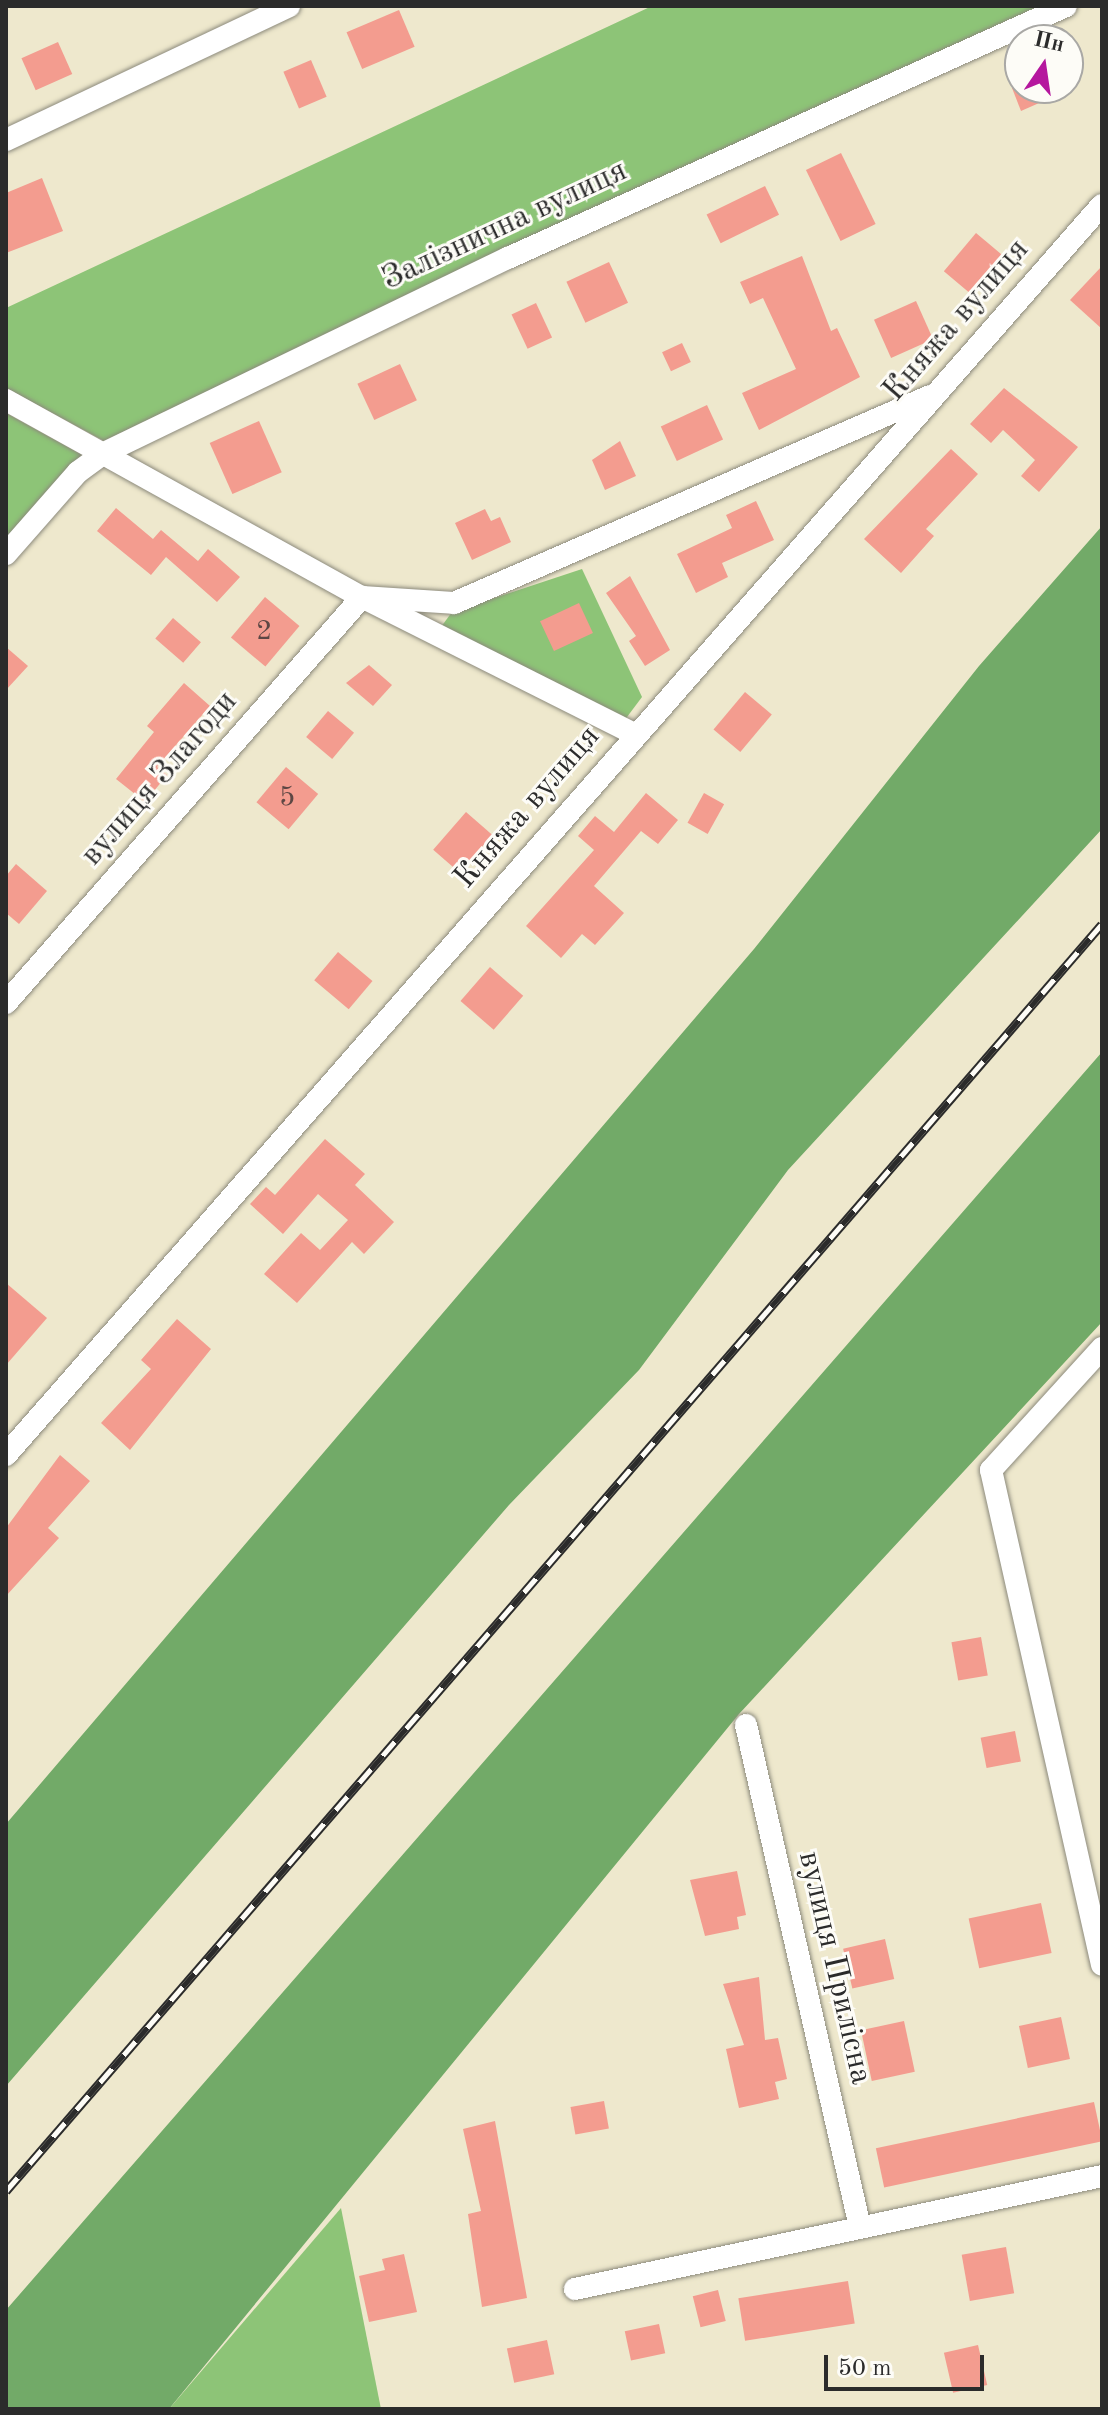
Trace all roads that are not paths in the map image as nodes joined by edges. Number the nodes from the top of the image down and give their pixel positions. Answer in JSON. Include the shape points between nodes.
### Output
{"nodes":[{"id":1,"x":289,"y":6,"type":"edge"},
{"id":2,"x":1066,"y":6,"type":"edge"},
{"id":3,"x":6,"y":140,"type":"edge"},
{"id":4,"x":1102,"y":205,"type":"edge"},
{"id":5,"x":936,"y":393,"type":"junction"},
{"id":6,"x":6,"y":400,"type":"edge"},
{"id":7,"x":104,"y":453,"type":"junction"},
{"id":8,"x":6,"y":554,"type":"edge"},
{"id":9,"x":362,"y":597,"type":"junction"},
{"id":10,"x":634,"y":734,"type":"junction"},
{"id":11,"x":6,"y":1003,"type":"edge"},
{"id":12,"x":1102,"y":1348,"type":"edge"},
{"id":13,"x":6,"y":1455,"type":"edge"},
{"id":14,"x":746,"y":1725,"type":"dead end"},
{"id":15,"x":1102,"y":1965,"type":"edge"},
{"id":16,"x":1102,"y":2176,"type":"edge"},
{"id":17,"x":860,"y":2227,"type":"junction"},
{"id":18,"x":575,"y":2289,"type":"dead end"}],
"edges":[{"from":1,"to":3,"type":"street"},
{"from":2,"to":7,"type":"street","name":"Залізнична вулиця","via":[[508,258]]},
{"from":4,"to":5,"type":"street","name":"Княжа вулиця"},
{"from":5,"to":9,"type":"street","via":[[454,603]]},
{"from":5,"to":10,"type":"street","name":"Княжа вулиця"},
{"from":6,"to":7,"type":"street"},
{"from":7,"to":8,"type":"street","name":"Залізнична вулиця","via":[[78,472]]},
{"from":7,"to":9,"type":"street"},
{"from":9,"to":10,"type":"street"},
{"from":9,"to":11,"type":"street","name":"вулиця Злагоди"},
{"from":10,"to":13,"type":"street","name":"Княжа вулиця"},
{"from":12,"to":15,"type":"street","via":[[991,1470]]},
{"from":14,"to":17,"type":"street","name":"вулиця Прилісна"},
{"from":16,"to":17,"type":"street"},
{"from":17,"to":18,"type":"street"}]}
